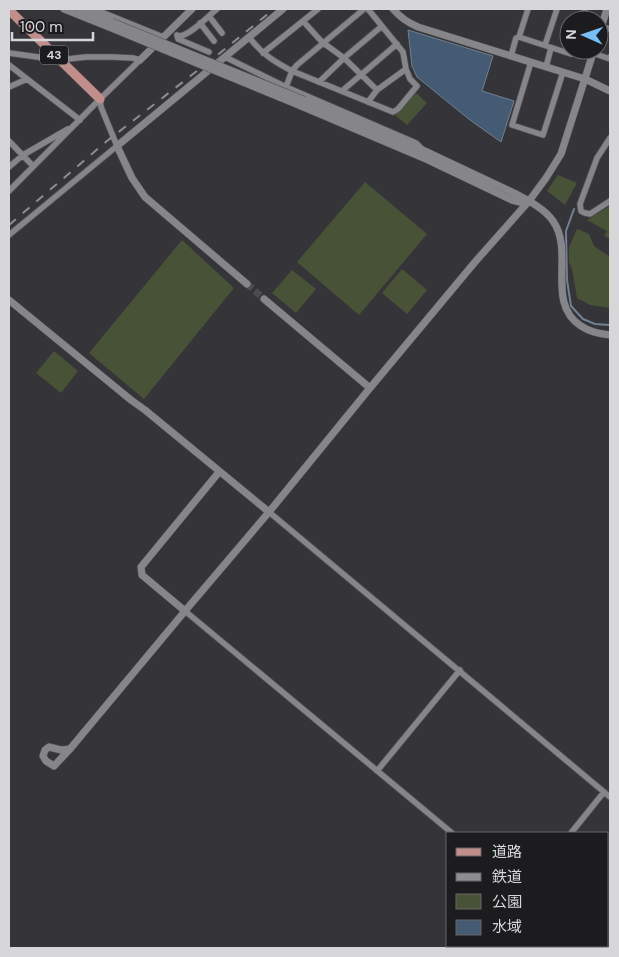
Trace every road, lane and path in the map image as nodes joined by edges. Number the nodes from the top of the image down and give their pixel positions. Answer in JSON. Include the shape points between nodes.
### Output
{"nodes":[{"id":1,"x":64,"y":9,"type":"edge"},
{"id":2,"x":80,"y":9,"type":"edge"},
{"id":3,"x":94,"y":9,"type":"edge"},
{"id":4,"x":192,"y":9,"type":"edge"},
{"id":5,"x":217,"y":9,"type":"edge"},
{"id":6,"x":283,"y":9,"type":"edge"},
{"id":7,"x":318,"y":9,"type":"edge"},
{"id":8,"x":366,"y":9,"type":"edge"},
{"id":9,"x":393,"y":9,"type":"edge"},
{"id":10,"x":528,"y":9,"type":"edge"},
{"id":11,"x":557,"y":9,"type":"edge"},
{"id":12,"x":9,"y":10,"type":"edge"},
{"id":13,"x":209,"y":16,"type":"junction"},
{"id":14,"x":303,"y":21,"type":"junction"},
{"id":15,"x":200,"y":23,"type":"junction"},
{"id":16,"x":110,"y":24,"type":"junction"},
{"id":17,"x":382,"y":26,"type":"junction"},
{"id":18,"x":170,"y":30,"type":"junction"},
{"id":19,"x":222,"y":33,"type":"dead end"},
{"id":20,"x":178,"y":36,"type":"junction"},
{"id":21,"x":163,"y":37,"type":"junction"},
{"id":22,"x":519,"y":37,"type":"junction"},
{"id":23,"x":249,"y":38,"type":"junction"},
{"id":24,"x":214,"y":41,"type":"dead end"},
{"id":25,"x":322,"y":42,"type":"junction"},
{"id":26,"x":397,"y":44,"type":"junction"},
{"id":27,"x":545,"y":45,"type":"junction"},
{"id":28,"x":551,"y":48,"type":"junction"},
{"id":29,"x":559,"y":50,"type":"edge"},
{"id":30,"x":209,"y":52,"type":"dead end"},
{"id":31,"x":9,"y":53,"type":"edge"},
{"id":32,"x":262,"y":53,"type":"junction"},
{"id":33,"x":511,"y":56,"type":"junction"},
{"id":34,"x":225,"y":57,"type":"junction"},
{"id":35,"x":344,"y":58,"type":"junction"},
{"id":36,"x":59,"y":60,"type":"junction"},
{"id":37,"x":140,"y":60,"type":"junction"},
{"id":38,"x":591,"y":60,"type":"edge"},
{"id":39,"x":531,"y":62,"type":"junction"},
{"id":40,"x":9,"y":65,"type":"edge"},
{"id":41,"x":546,"y":67,"type":"junction"},
{"id":42,"x":406,"y":69,"type":"junction"},
{"id":43,"x":292,"y":71,"type":"junction"},
{"id":44,"x":563,"y":72,"type":"junction"},
{"id":45,"x":361,"y":74,"type":"junction"},
{"id":46,"x":27,"y":79,"type":"junction"},
{"id":47,"x":585,"y":79,"type":"junction"},
{"id":48,"x":319,"y":82,"type":"junction"},
{"id":49,"x":9,"y":87,"type":"edge"},
{"id":50,"x":286,"y":87,"type":"junction"},
{"id":51,"x":377,"y":90,"type":"junction"},
{"id":52,"x":342,"y":91,"type":"junction"},
{"id":53,"x":610,"y":91,"type":"edge"},
{"id":54,"x":100,"y":99,"type":"junction"},
{"id":55,"x":368,"y":102,"type":"junction"},
{"id":56,"x":302,"y":103,"type":"junction"},
{"id":57,"x":80,"y":120,"type":"junction"},
{"id":58,"x":74,"y":126,"type":"junction"},
{"id":59,"x":610,"y":138,"type":"edge"},
{"id":60,"x":10,"y":144,"type":"edge"},
{"id":61,"x":117,"y":146,"type":"junction"},
{"id":62,"x":427,"y":152,"type":"junction"},
{"id":63,"x":23,"y":155,"type":"junction"},
{"id":64,"x":34,"y":166,"type":"junction"},
{"id":65,"x":9,"y":167,"type":"edge"},
{"id":66,"x":9,"y":191,"type":"edge"},
{"id":67,"x":529,"y":200,"type":"junction"},
{"id":68,"x":610,"y":201,"type":"edge"},
{"id":69,"x":9,"y":235,"type":"edge"},
{"id":70,"x":246,"y":284,"type":"tunnel mouth"},
{"id":71,"x":264,"y":299,"type":"tunnel mouth"},
{"id":72,"x":9,"y":300,"type":"edge"},
{"id":73,"x":610,"y":335,"type":"edge"},
{"id":74,"x":370,"y":388,"type":"junction"},
{"id":75,"x":219,"y":472,"type":"junction"},
{"id":76,"x":269,"y":512,"type":"junction"},
{"id":77,"x":185,"y":611,"type":"junction"},
{"id":78,"x":460,"y":670,"type":"junction"},
{"id":79,"x":70,"y":749,"type":"junction"},
{"id":80,"x":377,"y":771,"type":"junction"},
{"id":81,"x":604,"y":792,"type":"junction"},
{"id":82,"x":610,"y":796,"type":"edge"},
{"id":83,"x":451,"y":832,"type":"edge"},
{"id":84,"x":572,"y":832,"type":"edge"}],
"edges":[{"from":1,"to":16,"type":"street"},
{"from":2,"to":16,"type":"street"},
{"from":3,"to":21,"type":"street"},
{"from":4,"to":18,"type":"street"},
{"from":5,"to":13,"type":"street"},
{"from":6,"to":23,"type":"street"},
{"from":7,"to":14,"type":"street"},
{"from":8,"to":17,"type":"street"},
{"from":8,"to":25,"type":"street"},
{"from":9,"to":33,"type":"street","via":[[408,22]]},
{"from":10,"to":22,"type":"street"},
{"from":11,"to":27,"type":"street"},
{"from":12,"to":36,"type":"main road","number":"43"},
{"from":13,"to":15,"type":"street"},
{"from":13,"to":19,"type":"street"},
{"from":14,"to":25,"type":"street"},
{"from":14,"to":32,"type":"street"},
{"from":15,"to":20,"type":"street"},
{"from":15,"to":24,"type":"street"},
{"from":16,"to":56,"type":"street","bridge":true},
{"from":17,"to":26,"type":"street"},
{"from":17,"to":35,"type":"street"},
{"from":18,"to":20,"type":"street"},
{"from":18,"to":21,"type":"street"},
{"from":20,"to":30,"type":"street","via":[[178,39]]},
{"from":21,"to":37,"type":"street"},
{"from":22,"to":27,"type":"street"},
{"from":22,"to":33,"type":"street"},
{"from":23,"to":32,"type":"street"},
{"from":23,"to":34,"type":"street"},
{"from":25,"to":35,"type":"street"},
{"from":25,"to":43,"type":"street"},
{"from":26,"to":42,"type":"street","via":[[404,52]]},
{"from":26,"to":45,"type":"street"},
{"from":27,"to":28,"type":"street"},
{"from":28,"to":29,"type":"street"},
{"from":28,"to":41,"type":"street"},
{"from":31,"to":36,"type":"street"},
{"from":32,"to":43,"type":"street"},
{"from":33,"to":39,"type":"street"},
{"from":34,"to":50,"type":"street"},
{"from":34,"to":61,"type":"street"},
{"from":35,"to":45,"type":"street"},
{"from":35,"to":48,"type":"street"},
{"from":36,"to":37,"type":"street","via":[[86,57]]},
{"from":36,"to":54,"type":"main road","number":"43"},
{"from":37,"to":54,"type":"street"},
{"from":38,"to":47,"type":"street"},
{"from":39,"to":41,"type":"street"},
{"from":39,"to":44,"type":"street","via":[[512,125],[520,128],[543,135]]},
{"from":40,"to":46,"type":"street"},
{"from":41,"to":44,"type":"street"},
{"from":42,"to":51,"type":"street"},
{"from":42,"to":55,"type":"street","via":[[417,86],[398,109],[393,112]]},
{"from":43,"to":48,"type":"street"},
{"from":43,"to":50,"type":"street"},
{"from":44,"to":47,"type":"street"},
{"from":45,"to":51,"type":"street"},
{"from":45,"to":52,"type":"street"},
{"from":46,"to":49,"type":"street"},
{"from":46,"to":57,"type":"street"},
{"from":47,"to":53,"type":"street"},
{"from":47,"to":67,"type":"street","via":[[561,154]]},
{"from":48,"to":52,"type":"street"},
{"from":50,"to":62,"type":"street","via":[[416,143]]},
{"from":51,"to":55,"type":"street"},
{"from":52,"to":55,"type":"street"},
{"from":54,"to":57,"type":"street"},
{"from":54,"to":61,"type":"street"},
{"from":56,"to":62,"type":"street"},
{"from":56,"to":67,"type":"street","via":[[512,200]]},
{"from":57,"to":58,"type":"street"},
{"from":58,"to":63,"type":"street"},
{"from":58,"to":64,"type":"street"},
{"from":59,"to":68,"type":"street","via":[[597,158],[580,204],[581,210],[590,214]]},
{"from":60,"to":63,"type":"street"},
{"from":61,"to":69,"type":"street"},
{"from":61,"to":70,"type":"street","via":[[145,198]]},
{"from":62,"to":67,"type":"street"},
{"from":63,"to":64,"type":"street"},
{"from":63,"to":65,"type":"street"},
{"from":64,"to":66,"type":"street"},
{"from":67,"to":73,"type":"street","via":[[558,229],[562,247],[564,304],[570,317],[590,331]]},
{"from":67,"to":74,"type":"street"},
{"from":71,"to":74,"type":"street"},
{"from":72,"to":75,"type":"street"},
{"from":74,"to":76,"type":"street"},
{"from":75,"to":76,"type":"street"},
{"from":75,"to":77,"type":"street","via":[[141,567],[142,574]]},
{"from":76,"to":77,"type":"street"},
{"from":76,"to":78,"type":"street"},
{"from":77,"to":79,"type":"street"},
{"from":77,"to":80,"type":"street"},
{"from":78,"to":80,"type":"street"},
{"from":78,"to":81,"type":"street"},
{"from":79,"to":79,"type":"street","via":[[54,766],[43,756],[49,747]]},
{"from":80,"to":83,"type":"street"},
{"from":81,"to":82,"type":"street"},
{"from":81,"to":84,"type":"street"}]}
